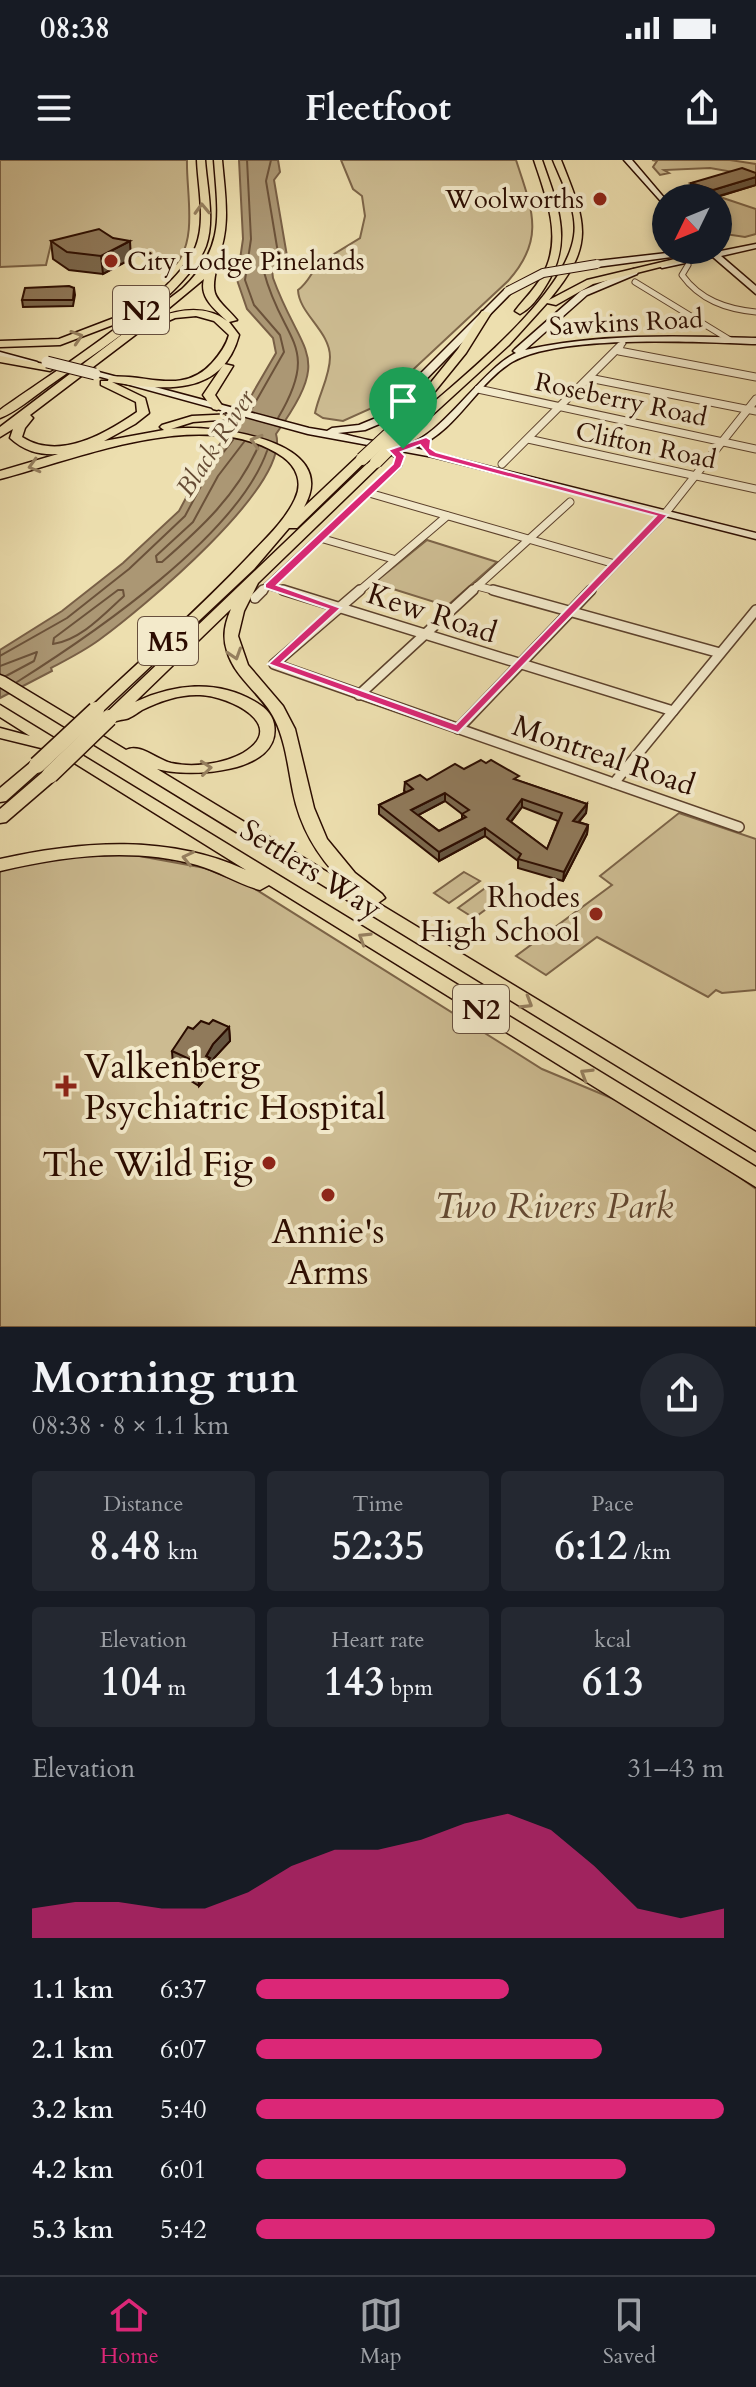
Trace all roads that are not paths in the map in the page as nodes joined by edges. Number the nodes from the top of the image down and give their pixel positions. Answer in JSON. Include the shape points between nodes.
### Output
{"nodes":[{"id":1,"x":201,"y":160,"type":"edge"},
{"id":2,"x":218,"y":160,"type":"edge"},
{"id":3,"x":538,"y":160,"type":"edge"},
{"id":4,"x":557,"y":160,"type":"edge"},
{"id":5,"x":628,"y":160,"type":"edge"},
{"id":6,"x":639,"y":160,"type":"edge"},
{"id":7,"x":660,"y":184,"type":"edge"},
{"id":8,"x":652,"y":188,"type":"edge"},
{"id":9,"x":756,"y":238,"type":"edge"},
{"id":10,"x":732,"y":245,"type":"edge"},
{"id":11,"x":756,"y":246,"type":"edge"},
{"id":12,"x":732,"y":248,"type":"edge"},
{"id":13,"x":652,"y":256,"type":"edge"},
{"id":14,"x":732,"y":260,"type":"edge"},
{"id":15,"x":212,"y":264,"type":"junction"},
{"id":16,"x":665,"y":264,"type":"edge"},
{"id":17,"x":667,"y":264,"type":"edge"},
{"id":18,"x":732,"y":264,"type":"edge"},
{"id":19,"x":688,"y":265,"type":"dead end"},
{"id":20,"x":756,"y":280,"type":"edge"},
{"id":21,"x":635,"y":282,"type":"dead end"},
{"id":22,"x":170,"y":287,"type":"junction"},
{"id":23,"x":756,"y":291,"type":"edge"},
{"id":24,"x":756,"y":312,"type":"edge"},
{"id":25,"x":486,"y":313,"type":"junction"},
{"id":26,"x":730,"y":340,"type":"junction"},
{"id":27,"x":503,"y":341,"type":"junction"},
{"id":28,"x":756,"y":341,"type":"edge"},
{"id":29,"x":621,"y":347,"type":"junction"},
{"id":30,"x":0,"y":352,"type":"edge"},
{"id":31,"x":81,"y":355,"type":"junction"},
{"id":32,"x":93,"y":361,"type":"junction"},
{"id":33,"x":505,"y":362,"type":"junction"},
{"id":34,"x":45,"y":365,"type":"joint"},
{"id":35,"x":756,"y":377,"type":"edge"},
{"id":36,"x":589,"y":378,"type":"junction"},
{"id":37,"x":102,"y":379,"type":"junction"},
{"id":38,"x":478,"y":389,"type":"junction"},
{"id":39,"x":756,"y":399,"type":"edge"},
{"id":40,"x":37,"y":405,"type":"junction"},
{"id":41,"x":0,"y":406,"type":"edge"},
{"id":42,"x":217,"y":407,"type":"junction"},
{"id":43,"x":560,"y":407,"type":"junction"},
{"id":44,"x":415,"y":409,"type":"junction"},
{"id":45,"x":752,"y":411,"type":"edge"},
{"id":46,"x":0,"y":415,"type":"edge"},
{"id":47,"x":234,"y":415,"type":"junction"},
{"id":48,"x":284,"y":428,"type":"junction"},
{"id":49,"x":303,"y":429,"type":"junction"},
{"id":50,"x":0,"y":433,"type":"edge"},
{"id":51,"x":528,"y":439,"type":"junction"},
{"id":52,"x":426,"y":440,"type":"junction"},
{"id":53,"x":121,"y":441,"type":"junction"},
{"id":54,"x":722,"y":441,"type":"junction"},
{"id":55,"x":396,"y":443,"type":"junction"},
{"id":56,"x":756,"y":449,"type":"edge"},
{"id":57,"x":433,"y":454,"type":"junction"},
{"id":58,"x":457,"y":462,"type":"junction"},
{"id":59,"x":502,"y":464,"type":"dead end"},
{"id":60,"x":0,"y":475,"type":"edge"},
{"id":61,"x":695,"y":476,"type":"junction"},
{"id":62,"x":756,"y":489,"type":"edge"},
{"id":63,"x":369,"y":493,"type":"junction"},
{"id":64,"x":570,"y":502,"type":"dead end"},
{"id":65,"x":663,"y":515,"type":"junction"},
{"id":66,"x":447,"y":516,"type":"junction"},
{"id":67,"x":756,"y":536,"type":"edge"},
{"id":68,"x":320,"y":538,"type":"junction"},
{"id":69,"x":531,"y":539,"type":"junction"},
{"id":70,"x":393,"y":559,"type":"junction"},
{"id":71,"x":615,"y":564,"type":"junction"},
{"id":72,"x":249,"y":584,"type":"junction"},
{"id":73,"x":269,"y":586,"type":"junction"},
{"id":74,"x":477,"y":586,"type":"junction"},
{"id":75,"x":336,"y":608,"type":"junction"},
{"id":76,"x":756,"y":610,"type":"edge"},
{"id":77,"x":571,"y":613,"type":"junction"},
{"id":78,"x":743,"y":626,"type":"junction"},
{"id":79,"x":756,"y":630,"type":"edge"},
{"id":80,"x":423,"y":636,"type":"junction"},
{"id":81,"x":720,"y":653,"type":"junction"},
{"id":82,"x":521,"y":667,"type":"junction"},
{"id":83,"x":0,"y":680,"type":"edge"},
{"id":84,"x":359,"y":695,"type":"junction"},
{"id":85,"x":0,"y":710,"type":"edge"},
{"id":86,"x":673,"y":711,"type":"junction"},
{"id":87,"x":106,"y":716,"type":"junction"},
{"id":88,"x":458,"y":729,"type":"junction"},
{"id":89,"x":0,"y":733,"type":"edge"},
{"id":90,"x":97,"y":740,"type":"junction"},
{"id":91,"x":89,"y":766,"type":"junction"},
{"id":92,"x":42,"y":774,"type":"junction"},
{"id":93,"x":614,"y":783,"type":"junction"},
{"id":94,"x":2,"y":804,"type":"edge"},
{"id":95,"x":739,"y":827,"type":"dead end"},
{"id":96,"x":0,"y":865,"type":"edge"},
{"id":97,"x":309,"y":904,"type":"junction"},
{"id":98,"x":461,"y":963,"type":"junction"},
{"id":99,"x":709,"y":1114,"type":"junction"},
{"id":100,"x":652,"y":1115,"type":"junction"},
{"id":101,"x":756,"y":1135,"type":"edge"},
{"id":102,"x":756,"y":1143,"type":"edge"},
{"id":103,"x":756,"y":1178,"type":"edge"},
{"id":104,"x":756,"y":1189,"type":"edge"}],
"edges":[{"from":22,"to":1,"type":"highway","number":"N2","one_way":true,"via":[[202,244]]},
{"from":2,"to":15,"type":"highway","via":[[222,235]]},
{"from":3,"to":44,"type":"highway","number":"M5","via":[[559,228],[553,266],[531,300]]},
{"from":4,"to":27,"type":"highway","number":"M5","via":[[577,216],[577,251],[556,288]]},
{"from":5,"to":8,"type":"main road"},
{"from":6,"to":7,"type":"main road"},
{"from":9,"to":10,"type":"main road"},
{"from":11,"to":12,"type":"main road"},
{"from":13,"to":25,"type":"main road","bridge":true,"via":[[543,273],[508,291]]},
{"from":14,"to":20,"type":"main road"},
{"from":15,"to":32,"type":"highway","number":"N2"},
{"from":15,"to":42,"type":"highway","via":[[207,286],[211,299],[245,337],[209,395]]},
{"from":16,"to":27,"type":"highway","via":[[574,288]]},
{"from":17,"to":33,"type":"main road","via":[[584,293]]},
{"from":18,"to":23,"type":"main road"},
{"from":19,"to":24,"type":"street","via":[[682,275],[702,296],[730,309]]},
{"from":21,"to":26,"type":"street"},
{"from":30,"to":22,"type":"highway","one_way":true,"via":[[87,334]]},
{"from":22,"to":31,"type":"highway","number":"N2"},
{"from":25,"to":44,"type":"highway"},
{"from":25,"to":49,"type":"main road","via":[[380,420],[350,430]]},
{"from":26,"to":28,"type":"main road","name":"Sawkins Road"},
{"from":26,"to":29,"type":"main road","name":"Sawkins Road"},
{"from":27,"to":55,"type":"highway","number":"M5"},
{"from":29,"to":33,"type":"main road","name":"Sawkins Road","via":[[549,346]]},
{"from":29,"to":35,"type":"street"},
{"from":29,"to":36,"type":"street"},
{"from":30,"to":34,"type":"highway"},
{"from":31,"to":41,"type":"highway"},
{"from":31,"to":46,"type":"highway","number":"N2"},
{"from":32,"to":37,"type":"highway","via":[[168,317],[213,316],[234,335],[210,375],[199,381],[174,386]]},
{"from":32,"to":40,"type":"highway","number":"N2"},
{"from":33,"to":38,"type":"main road","name":"Sawkins Road"},
{"from":34,"to":37,"type":"main road","bridge":true},
{"from":36,"to":43,"type":"street"},
{"from":36,"to":45,"type":"street"},
{"from":37,"to":40,"type":"highway","via":[[141,400],[145,409],[133,422],[88,443],[57,450],[22,444],[16,438],[19,427]]},
{"from":37,"to":42,"type":"main road"},
{"from":37,"to":47,"type":"main road"},
{"from":38,"to":43,"type":"street","name":"Roseberry Road"},
{"from":38,"to":52,"type":"main road","name":"Sawkins Road"},
{"from":39,"to":45,"type":"street"},
{"from":40,"to":50,"type":"highway","number":"N2"},
{"from":42,"to":47,"type":"main road"},
{"from":43,"to":51,"type":"street"},
{"from":43,"to":54,"type":"street","name":"Roseberry Road"},
{"from":44,"to":55,"type":"highway","number":"M5"},
{"from":45,"to":54,"type":"street"},
{"from":47,"to":48,"type":"main road"},
{"from":47,"to":53,"type":"highway","via":[[192,419]]},
{"from":48,"to":49,"type":"main road"},
{"from":48,"to":55,"type":"main road"},
{"from":49,"to":55,"type":"main road"},
{"from":51,"to":59,"type":"street"},
{"from":51,"to":61,"type":"street","name":"Clifton Road"},
{"from":52,"to":55,"type":"main road","name":"Sawkins Road"},
{"from":52,"to":57,"type":"main road","via":[[425,449]]},
{"from":53,"to":60,"type":"highway","one_way":true},
{"from":72,"to":53,"type":"highway","one_way":true,"via":[[305,490],[296,461],[269,444],[212,432]]},
{"from":54,"to":56,"type":"street","name":"Roseberry Road"},
{"from":54,"to":61,"type":"street"},
{"from":55,"to":57,"type":"main road"},
{"from":55,"to":58,"type":"main road"},
{"from":55,"to":63,"type":"street","via":[[398,465]]},
{"from":55,"to":72,"type":"highway","number":"M5","bridge":true,"via":[[369,460]]},
{"from":57,"to":58,"type":"main road"},
{"from":58,"to":65,"type":"main road"},
{"from":61,"to":62,"type":"street","name":"Clifton Road"},
{"from":61,"to":65,"type":"street"},
{"from":63,"to":66,"type":"street"},
{"from":63,"to":68,"type":"street"},
{"from":64,"to":69,"type":"street"},
{"from":65,"to":67,"type":"main road"},
{"from":65,"to":71,"type":"street"},
{"from":66,"to":69,"type":"street"},
{"from":66,"to":70,"type":"street"},
{"from":68,"to":70,"type":"street"},
{"from":68,"to":73,"type":"street"},
{"from":69,"to":71,"type":"street"},
{"from":69,"to":74,"type":"street"},
{"from":70,"to":75,"type":"street"},
{"from":71,"to":77,"type":"street"},
{"from":72,"to":73,"type":"street"},
{"from":72,"to":87,"type":"highway","number":"M5"},
{"from":72,"to":98,"type":"highway","one_way":true,"via":[[232,621],[237,664],[281,716],[294,746],[310,826],[326,856],[357,886]]},
{"from":73,"to":75,"type":"street","name":"Kew Road"},
{"from":74,"to":77,"type":"street"},
{"from":74,"to":80,"type":"street"},
{"from":75,"to":80,"type":"street","name":"Kew Road"},
{"from":75,"to":84,"type":"street","name":"Montreal Road","via":[[274,664]]},
{"from":76,"to":78,"type":"street"},
{"from":77,"to":81,"type":"street"},
{"from":77,"to":82,"type":"street"},
{"from":78,"to":79,"type":"street"},
{"from":78,"to":81,"type":"street"},
{"from":80,"to":82,"type":"street","name":"Kew Road"},
{"from":80,"to":84,"type":"street"},
{"from":81,"to":86,"type":"street"},
{"from":82,"to":86,"type":"street","name":"Kew Road"},
{"from":82,"to":88,"type":"street"},
{"from":83,"to":90,"type":"highway","name":"Settlers Way","number":"N2"},
{"from":84,"to":88,"type":"street","name":"Montreal Road"},
{"from":85,"to":91,"type":"highway","name":"Settlers Way","number":"N2"},
{"from":86,"to":93,"type":"street"},
{"from":90,"to":87,"type":"highway","one_way":true,"via":[[172,768],[196,770],[241,760],[257,748],[266,723],[258,709],[210,690],[161,695]]},
{"from":87,"to":92,"type":"highway","bridge":true},
{"from":87,"to":92,"type":"highway","number":"M5","bridge":true},
{"from":88,"to":93,"type":"street","name":"Montreal Road"},
{"from":89,"to":91,"type":"highway","via":[[33,739]]},
{"from":90,"to":98,"type":"highway","name":"Settlers Way","number":"N2"},
{"from":91,"to":97,"type":"highway","name":"Settlers Way","number":"N2"},
{"from":92,"to":94,"type":"highway"},
{"from":92,"to":94,"type":"highway","number":"M5"},
{"from":93,"to":95,"type":"street","name":"Montreal Road"},
{"from":97,"to":96,"type":"highway","one_way":true,"via":[[285,898],[244,875],[149,850],[48,853]]},
{"from":100,"to":97,"type":"highway","name":"Settlers Way","number":"N2","one_way":true},
{"from":98,"to":99,"type":"highway","name":"Settlers Way","number":"N2","one_way":true},
{"from":99,"to":101,"type":"highway"},
{"from":99,"to":102,"type":"highway","name":"Settlers Way","number":"N2"},
{"from":100,"to":103,"type":"highway","name":"Settlers Way","number":"N2"},
{"from":100,"to":104,"type":"highway"}]}
